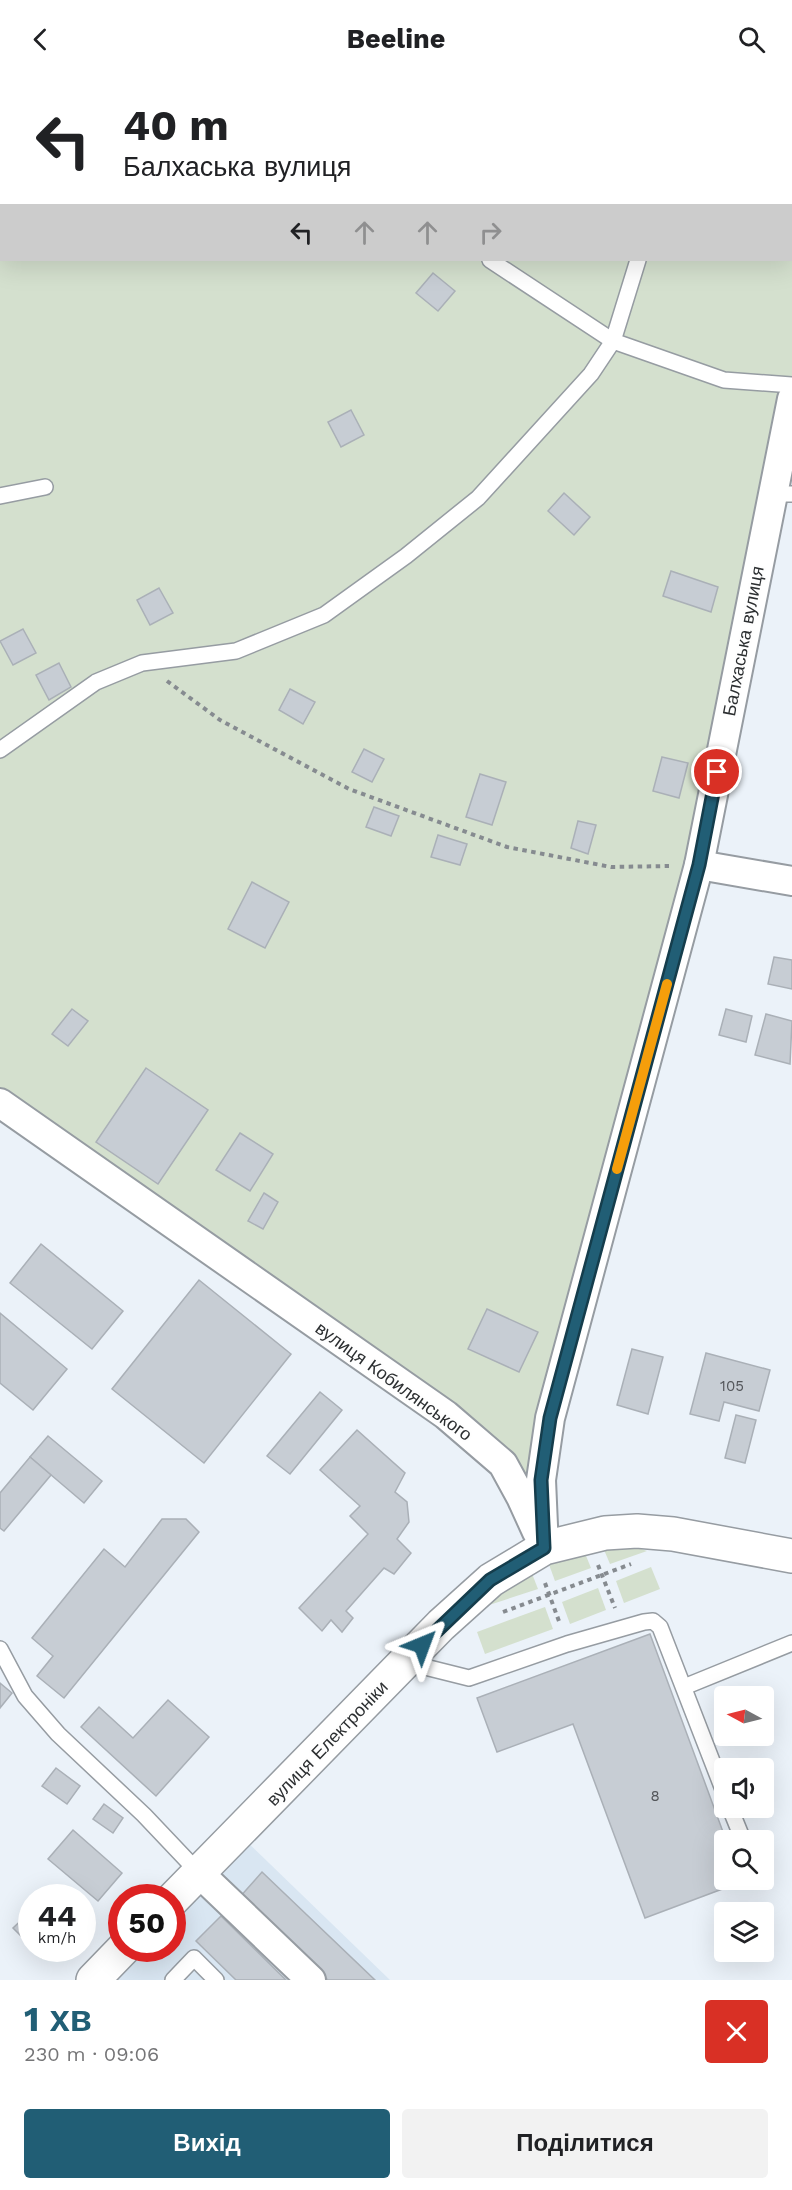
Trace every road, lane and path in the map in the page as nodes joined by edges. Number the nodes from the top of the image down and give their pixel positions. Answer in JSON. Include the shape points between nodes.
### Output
{"nodes":[{"id":1,"x":492,"y":261,"type":"edge"},
{"id":2,"x":638,"y":261,"type":"edge"},
{"id":3,"x":613,"y":341,"type":"junction"},
{"id":4,"x":792,"y":385,"type":"edge"},
{"id":5,"x":792,"y":399,"type":"edge"},
{"id":6,"x":45,"y":487,"type":"dead end"},
{"id":7,"x":782,"y":494,"type":"edge"},
{"id":8,"x":0,"y":496,"type":"edge"},
{"id":9,"x":142,"y":663,"type":"junction"},
{"id":10,"x":0,"y":750,"type":"edge"},
{"id":11,"x":699,"y":865,"type":"junction"},
{"id":12,"x":792,"y":881,"type":"edge"},
{"id":13,"x":0,"y":1103,"type":"edge"},
{"id":14,"x":587,"y":1538,"type":"junction"},
{"id":15,"x":539,"y":1551,"type":"junction"},
{"id":16,"x":792,"y":1556,"type":"edge"},
{"id":17,"x":634,"y":1563,"type":"dead end"},
{"id":18,"x":602,"y":1575,"type":"junction"},
{"id":19,"x":549,"y":1593,"type":"junction"},
{"id":20,"x":496,"y":1615,"type":"dead end"},
{"id":21,"x":623,"y":1628,"type":"junction"},
{"id":22,"x":792,"y":1643,"type":"edge"},
{"id":23,"x":567,"y":1644,"type":"junction"},
{"id":24,"x":0,"y":1649,"type":"edge"},
{"id":25,"x":405,"y":1662,"type":"junction"},
{"id":26,"x":684,"y":1687,"type":"junction"},
{"id":27,"x":714,"y":1766,"type":"edge"},
{"id":28,"x":199,"y":1874,"type":"junction"},
{"id":29,"x":186,"y":1887,"type":"edge"},
{"id":30,"x":110,"y":1962,"type":"edge"},
{"id":31,"x":93,"y":1980,"type":"edge"},
{"id":32,"x":173,"y":1980,"type":"edge"},
{"id":33,"x":216,"y":1980,"type":"edge"},
{"id":34,"x":310,"y":1980,"type":"edge"}],
"edges":[{"from":1,"to":3,"type":"lane"},
{"from":2,"to":3,"type":"lane"},
{"from":3,"to":4,"type":"lane","via":[[724,380]]},
{"from":3,"to":9,"type":"lane","via":[[591,374],[478,498],[324,615],[236,651]]},
{"from":5,"to":7,"type":"street","name":"Балхаська вулиця"},
{"from":6,"to":8,"type":"lane"},
{"from":7,"to":11,"type":"street","name":"Балхаська вулиця"},
{"from":9,"to":10,"type":"lane","via":[[96,682]]},
{"from":9,"to":11,"type":"path","via":[[220,720],[349,789],[484,839],[611,867]]},
{"from":11,"to":12,"type":"street"},
{"from":11,"to":15,"type":"street","name":"Балхаська вулиця","via":[[550,1418],[541,1480]]},
{"from":13,"to":15,"type":"street","name":"вулиця Кобилянського","via":[[446,1415],[503,1464],[522,1497]]},
{"from":14,"to":15,"type":"main road"},
{"from":14,"to":16,"type":"main road","via":[[637,1531],[673,1534]]},
{"from":14,"to":18,"type":"path"},
{"from":15,"to":19,"type":"path"},
{"from":15,"to":25,"type":"main road","name":"вулиця Електроніки","via":[[490,1580]]},
{"from":17,"to":18,"type":"path"},
{"from":18,"to":19,"type":"path"},
{"from":18,"to":21,"type":"path"},
{"from":19,"to":20,"type":"path"},
{"from":19,"to":23,"type":"path"},
{"from":21,"to":23,"type":"lane"},
{"from":21,"to":26,"type":"lane","via":[[653,1621],[660,1627]]},
{"from":22,"to":26,"type":"lane"},
{"from":23,"to":25,"type":"lane","via":[[469,1678]]},
{"from":24,"to":28,"type":"lane","via":[[25,1696],[57,1734],[144,1815]]},
{"from":25,"to":28,"type":"main road","name":"вулиця Електроніки"},
{"from":26,"to":27,"type":"lane"},
{"from":28,"to":29,"type":"main road","name":"вулиця Електроніки"},
{"from":28,"to":34,"type":"street"},
{"from":30,"to":31,"type":"main road"},
{"from":32,"to":33,"type":"lane","via":[[194,1958]]}]}
